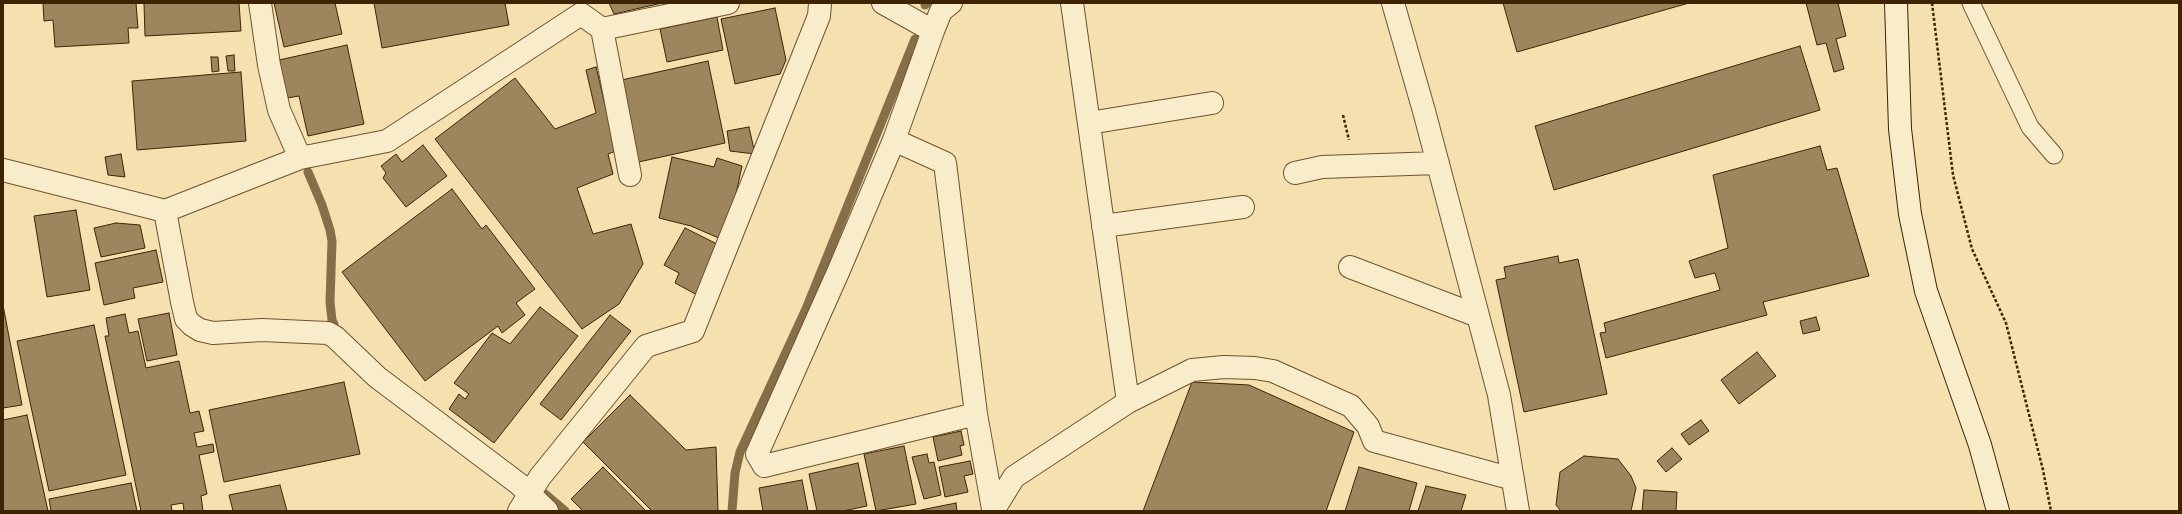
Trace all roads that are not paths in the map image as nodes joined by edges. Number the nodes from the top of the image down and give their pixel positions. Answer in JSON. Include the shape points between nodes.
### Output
{"nodes":[{"id":1,"x":260,"y":3,"type":"edge"},
{"id":2,"x":728,"y":3,"type":"edge"},
{"id":3,"x":820,"y":3,"type":"edge"},
{"id":4,"x":884,"y":3,"type":"edge"},
{"id":5,"x":951,"y":3,"type":"edge"},
{"id":6,"x":1072,"y":3,"type":"edge"},
{"id":7,"x":1393,"y":3,"type":"edge"},
{"id":8,"x":1896,"y":3,"type":"edge"},
{"id":9,"x":1971,"y":3,"type":"edge"},
{"id":10,"x":602,"y":29,"type":"junction"},
{"id":11,"x":933,"y":31,"type":"junction"},
{"id":12,"x":1212,"y":103,"type":"dead end"},
{"id":13,"x":1089,"y":123,"type":"junction"},
{"id":14,"x":894,"y":140,"type":"junction"},
{"id":15,"x":2054,"y":155,"type":"dead end"},
{"id":16,"x":300,"y":158,"type":"junction"},
{"id":17,"x":1438,"y":162,"type":"junction"},
{"id":18,"x":3,"y":170,"type":"edge"},
{"id":19,"x":1295,"y":172,"type":"dead end"},
{"id":20,"x":630,"y":175,"type":"dead end"},
{"id":21,"x":1243,"y":207,"type":"dead end"},
{"id":22,"x":165,"y":211,"type":"junction"},
{"id":23,"x":1103,"y":226,"type":"junction"},
{"id":24,"x":1350,"y":267,"type":"dead end"},
{"id":25,"x":1478,"y":316,"type":"junction"},
{"id":26,"x":1128,"y":402,"type":"junction"},
{"id":27,"x":976,"y":414,"type":"junction"},
{"id":28,"x":1512,"y":479,"type":"junction"},
{"id":29,"x":524,"y":503,"type":"edge"},
{"id":30,"x":993,"y":510,"type":"edge"},
{"id":31,"x":547,"y":511,"type":"edge"},
{"id":32,"x":1518,"y":511,"type":"edge"},
{"id":33,"x":1998,"y":511,"type":"edge"}],
"edges":[{"from":1,"to":16,"type":"street","via":[[279,110]]},
{"from":2,"to":10,"type":"street"},
{"from":3,"to":29,"type":"street","via":[[819,16],[693,331],[646,346],[550,465]]},
{"from":4,"to":11,"type":"street"},
{"from":5,"to":11,"type":"street","via":[[941,11]]},
{"from":6,"to":13,"type":"street"},
{"from":7,"to":17,"type":"street"},
{"from":8,"to":33,"type":"street","via":[[1900,129],[1910,214],[1926,291],[1980,446]]},
{"from":9,"to":15,"type":"lane","via":[[2030,127]]},
{"from":10,"to":16,"type":"street","via":[[581,14],[387,141]]},
{"from":10,"to":20,"type":"street"},
{"from":11,"to":14,"type":"street"},
{"from":12,"to":13,"type":"street"},
{"from":13,"to":23,"type":"street"},
{"from":14,"to":27,"type":"street","via":[[945,162]]},
{"from":14,"to":27,"type":"street","via":[[840,270],[757,454],[764,466]]},
{"from":16,"to":22,"type":"street"},
{"from":17,"to":19,"type":"street","via":[[1322,167]]},
{"from":17,"to":25,"type":"street"},
{"from":18,"to":22,"type":"street"},
{"from":21,"to":23,"type":"street"},
{"from":22,"to":29,"type":"street","via":[[186,319],[192,325],[213,333],[294,330],[328,333]]},
{"from":23,"to":26,"type":"street"},
{"from":24,"to":25,"type":"street"},
{"from":25,"to":28,"type":"street","via":[[1498,395]]},
{"from":26,"to":28,"type":"street","via":[[1192,370],[1224,367],[1273,371],[1351,406],[1368,426],[1374,441]]},
{"from":26,"to":30,"type":"street","via":[[1014,477]]},
{"from":27,"to":30,"type":"street"},
{"from":28,"to":32,"type":"street"},
{"from":29,"to":31,"type":"street"}]}
